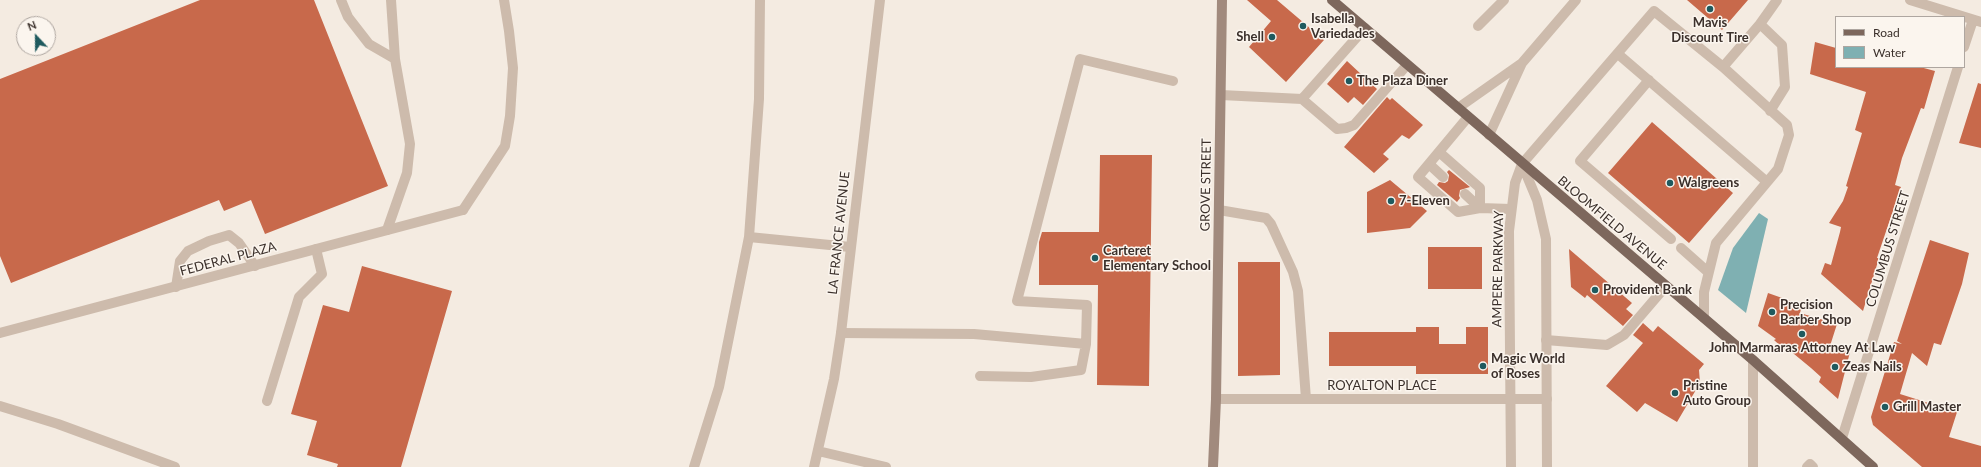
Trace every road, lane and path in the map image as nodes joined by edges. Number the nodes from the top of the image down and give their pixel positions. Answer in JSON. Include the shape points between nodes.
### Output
{"nodes":[{"id":1,"x":341,"y":0,"type":"edge"},
{"id":2,"x":391,"y":0,"type":"edge"},
{"id":3,"x":504,"y":0,"type":"edge"},
{"id":4,"x":760,"y":0,"type":"edge"},
{"id":5,"x":880,"y":0,"type":"edge"},
{"id":6,"x":1222,"y":0,"type":"edge"},
{"id":7,"x":1332,"y":0,"type":"edge"},
{"id":8,"x":1504,"y":0,"type":"edge"},
{"id":9,"x":1576,"y":0,"type":"edge"},
{"id":10,"x":1776,"y":0,"type":"edge"},
{"id":11,"x":1910,"y":0,"type":"edge"},
{"id":12,"x":1961,"y":16,"type":"edge"},
{"id":13,"x":1965,"y":17,"type":"edge"},
{"id":14,"x":1977,"y":21,"type":"edge"},
{"id":15,"x":1760,"y":24,"type":"junction"},
{"id":16,"x":1478,"y":26,"type":"dead end"},
{"id":17,"x":1365,"y":28,"type":"junction"},
{"id":18,"x":1965,"y":45,"type":"edge"},
{"id":19,"x":1618,"y":54,"type":"junction"},
{"id":20,"x":395,"y":59,"type":"junction"},
{"id":21,"x":1522,"y":63,"type":"junction"},
{"id":22,"x":1407,"y":65,"type":"junction"},
{"id":23,"x":1723,"y":67,"type":"junction"},
{"id":24,"x":1958,"y":68,"type":"edge"},
{"id":25,"x":1649,"y":80,"type":"junction"},
{"id":26,"x":1173,"y":81,"type":"dead end"},
{"id":27,"x":1221,"y":95,"type":"junction"},
{"id":28,"x":1302,"y":99,"type":"junction"},
{"id":29,"x":1458,"y":108,"type":"junction"},
{"id":30,"x":1770,"y":111,"type":"junction"},
{"id":31,"x":1468,"y":117,"type":"junction"},
{"id":32,"x":1489,"y":135,"type":"junction"},
{"id":33,"x":1439,"y":152,"type":"junction"},
{"id":34,"x":1429,"y":164,"type":"junction"},
{"id":35,"x":1522,"y":164,"type":"junction"},
{"id":36,"x":1443,"y":177,"type":"dead end"},
{"id":37,"x":1767,"y":182,"type":"junction"},
{"id":38,"x":1465,"y":194,"type":"dead end"},
{"id":39,"x":1480,"y":208,"type":"junction"},
{"id":40,"x":1511,"y":209,"type":"junction"},
{"id":41,"x":1219,"y":210,"type":"junction"},
{"id":42,"x":387,"y":230,"type":"junction"},
{"id":43,"x":749,"y":238,"type":"junction"},
{"id":44,"x":1671,"y":239,"type":"dead end"},
{"id":45,"x":850,"y":247,"type":"junction"},
{"id":46,"x":1681,"y":248,"type":"dead end"},
{"id":47,"x":316,"y":249,"type":"junction"},
{"id":48,"x":255,"y":266,"type":"junction"},
{"id":49,"x":1708,"y":272,"type":"junction"},
{"id":50,"x":1666,"y":286,"type":"junction"},
{"id":51,"x":176,"y":287,"type":"junction"},
{"id":52,"x":1704,"y":318,"type":"junction"},
{"id":53,"x":841,"y":333,"type":"junction"},
{"id":54,"x":0,"y":334,"type":"edge"},
{"id":55,"x":1546,"y":340,"type":"junction"},
{"id":56,"x":1086,"y":344,"type":"junction"},
{"id":57,"x":1753,"y":360,"type":"junction"},
{"id":58,"x":980,"y":376,"type":"dead end"},
{"id":59,"x":1216,"y":399,"type":"junction"},
{"id":60,"x":1306,"y":399,"type":"junction"},
{"id":61,"x":1510,"y":399,"type":"junction"},
{"id":62,"x":1547,"y":399,"type":"junction"},
{"id":63,"x":267,"y":401,"type":"dead end"},
{"id":64,"x":0,"y":406,"type":"edge"},
{"id":65,"x":1842,"y":438,"type":"junction"},
{"id":66,"x":818,"y":451,"type":"junction"},
{"id":67,"x":175,"y":467,"type":"edge"},
{"id":68,"x":694,"y":467,"type":"edge"},
{"id":69,"x":814,"y":467,"type":"edge"},
{"id":70,"x":886,"y":467,"type":"edge"},
{"id":71,"x":1212,"y":467,"type":"edge"},
{"id":72,"x":1511,"y":467,"type":"edge"},
{"id":73,"x":1547,"y":467,"type":"edge"},
{"id":74,"x":1753,"y":467,"type":"edge"},
{"id":75,"x":1807,"y":467,"type":"edge"},
{"id":76,"x":1813,"y":467,"type":"edge"},
{"id":77,"x":1874,"y":467,"type":"edge"}],
"edges":[{"from":1,"to":20,"type":"street","via":[[348,16],[369,44]]},
{"from":2,"to":20,"type":"street"},
{"from":3,"to":42,"type":"street","name":"FEDERAL PLAZA","via":[[513,68],[505,146],[463,210]]},
{"from":4,"to":43,"type":"street","via":[[759,99]]},
{"from":5,"to":45,"type":"street","name":"LA FRANCE AVENUE"},
{"from":6,"to":27,"type":"main road","name":"GROVE STREET"},
{"from":7,"to":17,"type":"main road","name":"BLOOMFIELD AVENUE"},
{"from":8,"to":16,"type":"street"},
{"from":9,"to":21,"type":"street"},
{"from":10,"to":15,"type":"street"},
{"from":11,"to":12,"type":"street"},
{"from":13,"to":14,"type":"street"},
{"from":14,"to":18,"type":"street"},
{"from":15,"to":23,"type":"street"},
{"from":15,"to":30,"type":"street","via":[[1782,45],[1785,87]]},
{"from":17,"to":22,"type":"main road","name":"BLOOMFIELD AVENUE"},
{"from":17,"to":28,"type":"street"},
{"from":19,"to":23,"type":"street","via":[[1654,11]]},
{"from":19,"to":25,"type":"street"},
{"from":19,"to":35,"type":"street"},
{"from":20,"to":42,"type":"street","via":[[410,144],[408,173]]},
{"from":21,"to":29,"type":"street"},
{"from":21,"to":32,"type":"street"},
{"from":22,"to":28,"type":"street","via":[[1354,125],[1346,128],[1337,128]]},
{"from":22,"to":29,"type":"main road","name":"BLOOMFIELD AVENUE"},
{"from":23,"to":30,"type":"street"},
{"from":24,"to":65,"type":"street","name":"COLUMBUS STREET"},
{"from":25,"to":37,"type":"street"},
{"from":25,"to":44,"type":"street","via":[[1580,161]]},
{"from":26,"to":56,"type":"street","via":[[1080,59],[1017,301],[1087,305]]},
{"from":27,"to":28,"type":"street"},
{"from":27,"to":41,"type":"main road","name":"GROVE STREET"},
{"from":29,"to":31,"type":"main road","name":"BLOOMFIELD AVENUE"},
{"from":30,"to":37,"type":"street","via":[[1786,125],[1789,135],[1778,169]]},
{"from":31,"to":32,"type":"main road","name":"BLOOMFIELD AVENUE"},
{"from":31,"to":33,"type":"street"},
{"from":32,"to":35,"type":"main road","name":"BLOOMFIELD AVENUE"},
{"from":33,"to":34,"type":"street"},
{"from":33,"to":39,"type":"street","via":[[1480,188]]},
{"from":34,"to":36,"type":"street"},
{"from":34,"to":39,"type":"street","via":[[1418,177],[1458,212]]},
{"from":35,"to":40,"type":"street","name":"AMPERE PARKWAY","via":[[1515,183]]},
{"from":35,"to":50,"type":"main road","name":"BLOOMFIELD AVENUE"},
{"from":35,"to":55,"type":"street","via":[[1538,200],[1546,239]]},
{"from":37,"to":49,"type":"street","via":[[1716,243]]},
{"from":38,"to":39,"type":"street"},
{"from":39,"to":40,"type":"street"},
{"from":40,"to":61,"type":"street","name":"AMPERE PARKWAY"},
{"from":41,"to":59,"type":"main road","name":"GROVE STREET"},
{"from":41,"to":60,"type":"street","via":[[1266,218],[1271,224],[1293,272],[1298,291]]},
{"from":42,"to":47,"type":"street","name":"FEDERAL PLAZA"},
{"from":43,"to":45,"type":"street"},
{"from":43,"to":68,"type":"street","via":[[719,387]]},
{"from":45,"to":53,"type":"street","name":"LA FRANCE AVENUE"},
{"from":46,"to":49,"type":"street"},
{"from":47,"to":48,"type":"street","name":"FEDERAL PLAZA"},
{"from":47,"to":63,"type":"street","via":[[322,274],[299,297]]},
{"from":48,"to":51,"type":"street","name":"FEDERAL PLAZA"},
{"from":48,"to":51,"type":"street","via":[[239,243],[229,235],[188,251],[180,261]]},
{"from":49,"to":52,"type":"street","via":[[1704,292]]},
{"from":50,"to":52,"type":"main road","name":"BLOOMFIELD AVENUE"},
{"from":50,"to":55,"type":"street","via":[[1624,335],[1607,345]]},
{"from":51,"to":54,"type":"street","name":"FEDERAL PLAZA"},
{"from":52,"to":57,"type":"main road","name":"BLOOMFIELD AVENUE"},
{"from":53,"to":56,"type":"street","via":[[974,334]]},
{"from":53,"to":66,"type":"street","name":"LA FRANCE AVENUE"},
{"from":55,"to":62,"type":"street"},
{"from":56,"to":58,"type":"street","via":[[1081,370],[1031,377]]},
{"from":57,"to":65,"type":"main road","name":"BLOOMFIELD AVENUE"},
{"from":57,"to":74,"type":"street"},
{"from":59,"to":60,"type":"street","name":"ROYALTON PLACE"},
{"from":59,"to":71,"type":"main road","name":"GROVE STREET"},
{"from":60,"to":61,"type":"street","name":"ROYALTON PLACE"},
{"from":61,"to":62,"type":"street","name":"ROYALTON PLACE"},
{"from":61,"to":72,"type":"street","name":"AMPERE PARKWAY"},
{"from":62,"to":73,"type":"street"},
{"from":64,"to":67,"type":"street","via":[[58,424]]},
{"from":65,"to":77,"type":"main road","name":"BLOOMFIELD AVENUE"},
{"from":66,"to":69,"type":"street","name":"LA FRANCE AVENUE"},
{"from":66,"to":70,"type":"street"},
{"from":75,"to":76,"type":"street","via":[[1810,464]]}]}
